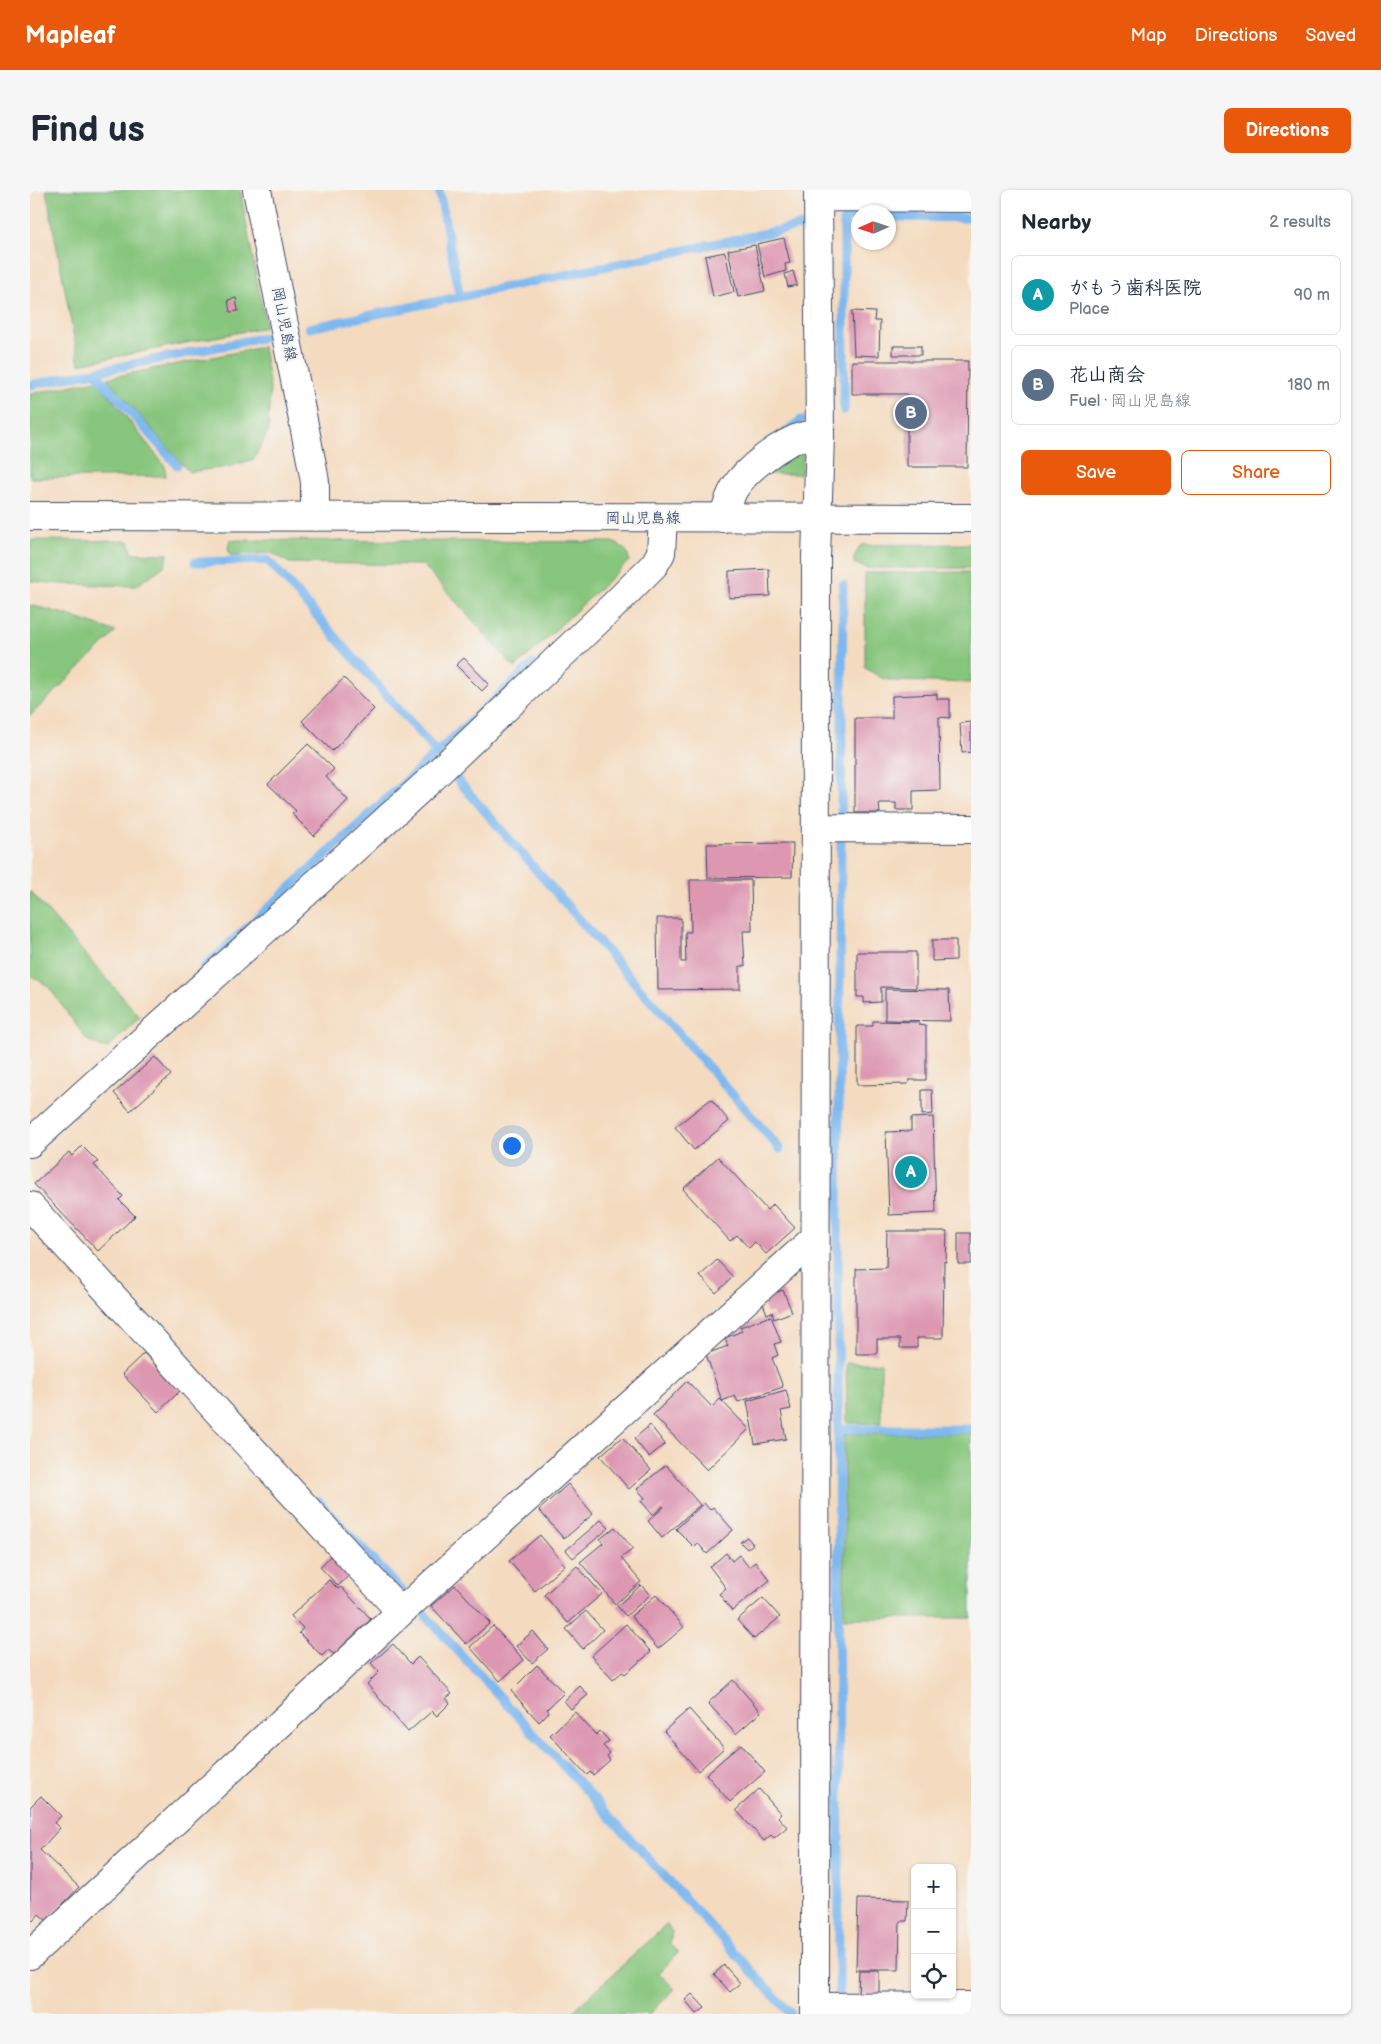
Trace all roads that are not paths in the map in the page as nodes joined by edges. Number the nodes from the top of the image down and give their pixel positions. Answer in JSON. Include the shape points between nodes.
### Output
{"nodes":[{"id":1,"x":258,"y":190,"type":"edge"},
{"id":2,"x":829,"y":195,"type":"edge"},
{"id":3,"x":971,"y":198,"type":"edge"},
{"id":4,"x":820,"y":436,"type":"junction"},
{"id":5,"x":30,"y":516,"type":"edge"},
{"id":6,"x":315,"y":517,"type":"junction"},
{"id":7,"x":817,"y":517,"type":"junction"},
{"id":8,"x":663,"y":518,"type":"junction"},
{"id":9,"x":723,"y":518,"type":"junction"},
{"id":10,"x":971,"y":518,"type":"edge"},
{"id":11,"x":832,"y":828,"type":"junction"},
{"id":12,"x":971,"y":829,"type":"edge"},
{"id":13,"x":30,"y":1143,"type":"edge"},
{"id":14,"x":30,"y":1206,"type":"edge"},
{"id":15,"x":816,"y":1238,"type":"junction"},
{"id":16,"x":401,"y":1612,"type":"junction"},
{"id":17,"x":30,"y":1955,"type":"edge"},
{"id":18,"x":971,"y":2006,"type":"edge"},
{"id":19,"x":826,"y":2008,"type":"edge"}],
"edges":[{"from":1,"to":6,"type":"street","name":"岡山児島線","via":[[315,482]]},
{"from":2,"to":3,"type":"street"},
{"from":2,"to":4,"type":"street"},
{"from":4,"to":7,"type":"street"},
{"from":4,"to":9,"type":"street","via":[[796,439],[756,464],[735,487]]},
{"from":5,"to":6,"type":"street","name":"岡山児島線"},
{"from":6,"to":8,"type":"street","name":"岡山児島線"},
{"from":7,"to":9,"type":"street","name":"岡山児島線"},
{"from":7,"to":10,"type":"street","name":"岡山児島線"},
{"from":7,"to":11,"type":"street"},
{"from":8,"to":9,"type":"street","name":"岡山児島線"},
{"from":8,"to":13,"type":"street","via":[[661,553],[654,565],[612,607],[428,782]]},
{"from":11,"to":12,"type":"street"},
{"from":11,"to":15,"type":"street"},
{"from":14,"to":16,"type":"street"},
{"from":15,"to":16,"type":"street"},
{"from":15,"to":19,"type":"street"},
{"from":16,"to":17,"type":"street"},
{"from":18,"to":19,"type":"street"}]}
